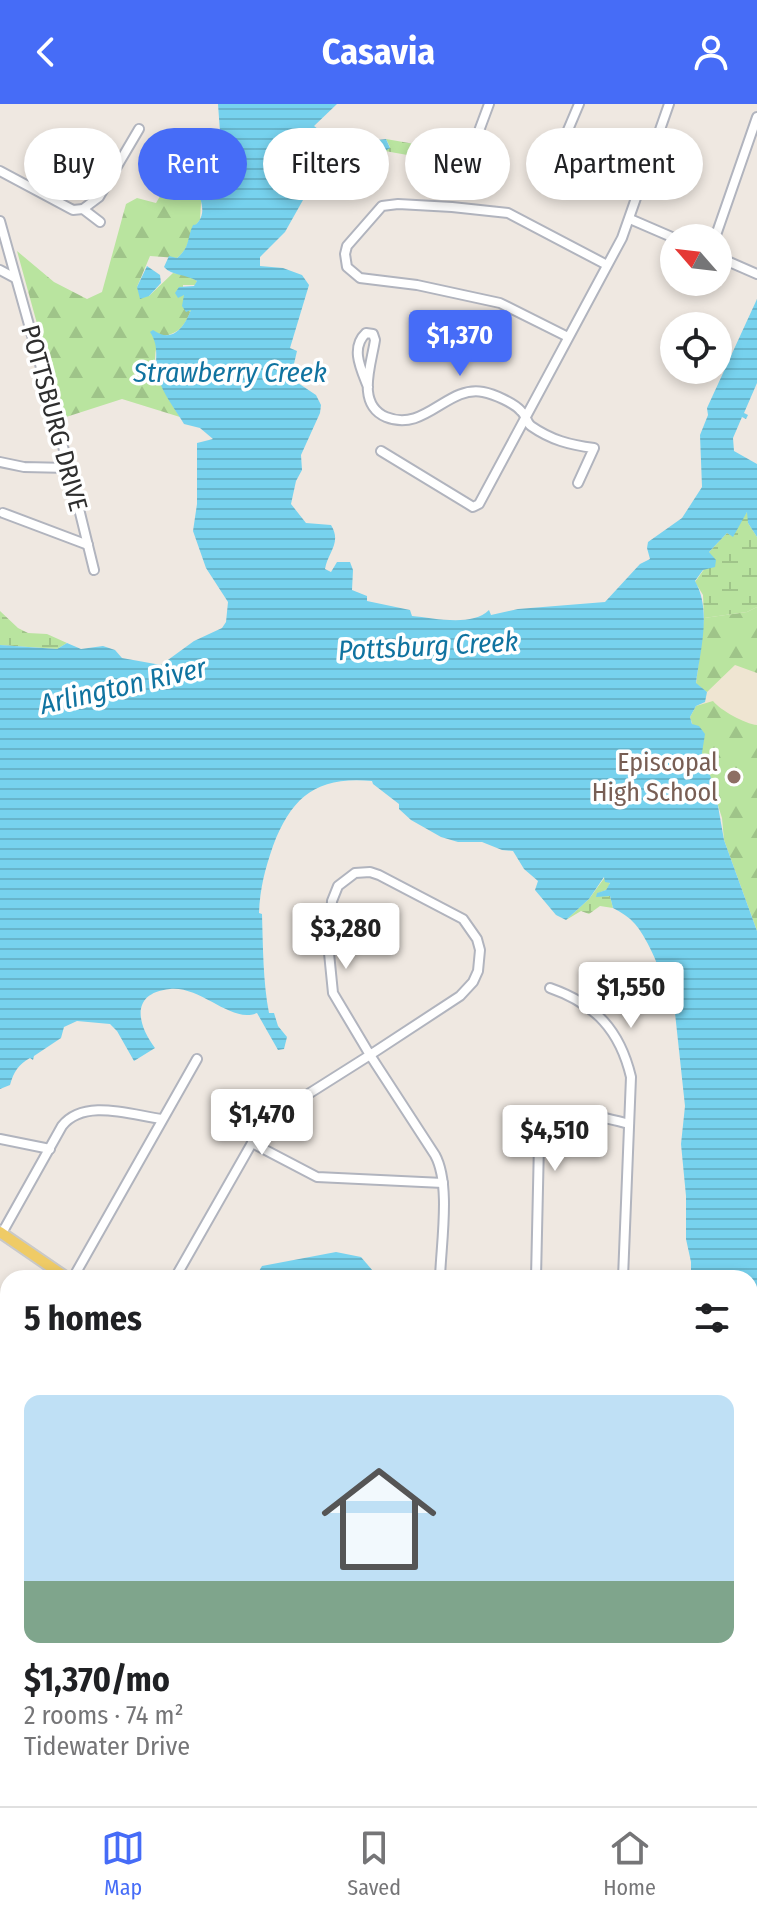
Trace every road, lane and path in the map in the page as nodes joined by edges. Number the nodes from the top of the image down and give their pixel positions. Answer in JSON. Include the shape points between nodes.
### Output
{"nodes":[{"id":1,"x":489,"y":104,"type":"edge"},
{"id":2,"x":579,"y":104,"type":"edge"},
{"id":3,"x":669,"y":104,"type":"edge"},
{"id":4,"x":757,"y":117,"type":"edge"},
{"id":5,"x":480,"y":128,"type":"edge"},
{"id":6,"x":569,"y":128,"type":"edge"},
{"id":7,"x":138,"y":131,"type":"edge"},
{"id":8,"x":0,"y":171,"type":"edge"},
{"id":9,"x":83,"y":209,"type":"junction"},
{"id":10,"x":630,"y":219,"type":"junction"},
{"id":11,"x":0,"y":221,"type":"edge"},
{"id":12,"x":100,"y":222,"type":"dead end"},
{"id":13,"x":720,"y":224,"type":"edge"},
{"id":14,"x":660,"y":232,"type":"edge"},
{"id":15,"x":732,"y":263,"type":"edge"},
{"id":16,"x":607,"y":265,"type":"junction"},
{"id":17,"x":0,"y":270,"type":"edge"},
{"id":18,"x":757,"y":274,"type":"edge"},
{"id":19,"x":15,"y":278,"type":"junction"},
{"id":20,"x":568,"y":337,"type":"junction"},
{"id":21,"x":368,"y":387,"type":"junction"},
{"id":22,"x":525,"y":418,"type":"junction"},
{"id":23,"x":381,"y":451,"type":"dead end"},
{"id":24,"x":0,"y":462,"type":"edge"},
{"id":25,"x":69,"y":468,"type":"junction"},
{"id":26,"x":578,"y":483,"type":"dead end"},
{"id":27,"x":3,"y":513,"type":"dead end"},
{"id":28,"x":88,"y":545,"type":"junction"},
{"id":29,"x":94,"y":570,"type":"dead end"},
{"id":30,"x":550,"y":988,"type":"dead end"},
{"id":31,"x":370,"y":1055,"type":"junction"},
{"id":32,"x":197,"y":1059,"type":"dead end"},
{"id":33,"x":162,"y":1119,"type":"junction"},
{"id":34,"x":629,"y":1124,"type":"junction"},
{"id":35,"x":0,"y":1139,"type":"edge"},
{"id":36,"x":252,"y":1143,"type":"junction"},
{"id":37,"x":50,"y":1149,"type":"junction"},
{"id":38,"x":443,"y":1183,"type":"junction"},
{"id":39,"x":1,"y":1232,"type":"edge"},
{"id":40,"x":56,"y":1270,"type":"edge"},
{"id":41,"x":77,"y":1270,"type":"edge"},
{"id":42,"x":180,"y":1270,"type":"edge"},
{"id":43,"x":440,"y":1270,"type":"edge"},
{"id":44,"x":536,"y":1270,"type":"edge"},
{"id":45,"x":623,"y":1270,"type":"edge"}],
"edges":[{"from":1,"to":5,"type":"street"},
{"from":2,"to":6,"type":"street"},
{"from":3,"to":10,"type":"street"},
{"from":4,"to":13,"type":"street"},
{"from":7,"to":9,"type":"street","via":[[99,197]]},
{"from":8,"to":9,"type":"street","via":[[73,210]]},
{"from":9,"to":12,"type":"street"},
{"from":10,"to":14,"type":"street"},
{"from":10,"to":16,"type":"street"},
{"from":11,"to":19,"type":"street","name":"POTTSBURG DRIVE"},
{"from":15,"to":18,"type":"street"},
{"from":16,"to":20,"type":"street"},
{"from":16,"to":20,"type":"street","via":[[508,213],[452,207],[388,204],[375,211],[347,246],[345,262],[360,278],[500,303]]},
{"from":17,"to":19,"type":"street"},
{"from":19,"to":25,"type":"street","name":"POTTSBURG DRIVE"},
{"from":20,"to":22,"type":"street"},
{"from":21,"to":21,"type":"street","via":[[375,340],[366,333],[357,361]]},
{"from":21,"to":22,"type":"street","via":[[372,407],[400,421],[423,416],[469,392],[497,397]]},
{"from":22,"to":23,"type":"street","via":[[473,507]]},
{"from":22,"to":26,"type":"street","via":[[560,442],[594,448]]},
{"from":24,"to":25,"type":"street"},
{"from":25,"to":28,"type":"street","name":"POTTSBURG DRIVE"},
{"from":27,"to":28,"type":"street"},
{"from":28,"to":29,"type":"street","name":"POTTSBURG DRIVE"},
{"from":30,"to":34,"type":"street","via":[[576,999],[614,1032],[631,1077]]},
{"from":31,"to":31,"type":"street","via":[[339,1006],[330,981],[329,953],[338,886],[349,876],[370,872],[454,913],[477,939],[480,959],[473,982],[460,996]]},
{"from":31,"to":36,"type":"street","via":[[283,1110]]},
{"from":31,"to":38,"type":"street","via":[[435,1155]]},
{"from":32,"to":33,"type":"street"},
{"from":33,"to":37,"type":"street","via":[[79,1112],[66,1121]]},
{"from":33,"to":41,"type":"street"},
{"from":34,"to":44,"type":"street","via":[[569,1115],[544,1129],[539,1143]]},
{"from":34,"to":45,"type":"street"},
{"from":35,"to":37,"type":"street"},
{"from":36,"to":38,"type":"street","via":[[317,1177]]},
{"from":36,"to":42,"type":"street"},
{"from":37,"to":39,"type":"street"},
{"from":38,"to":43,"type":"street"},
{"from":39,"to":40,"type":"main road"}]}
